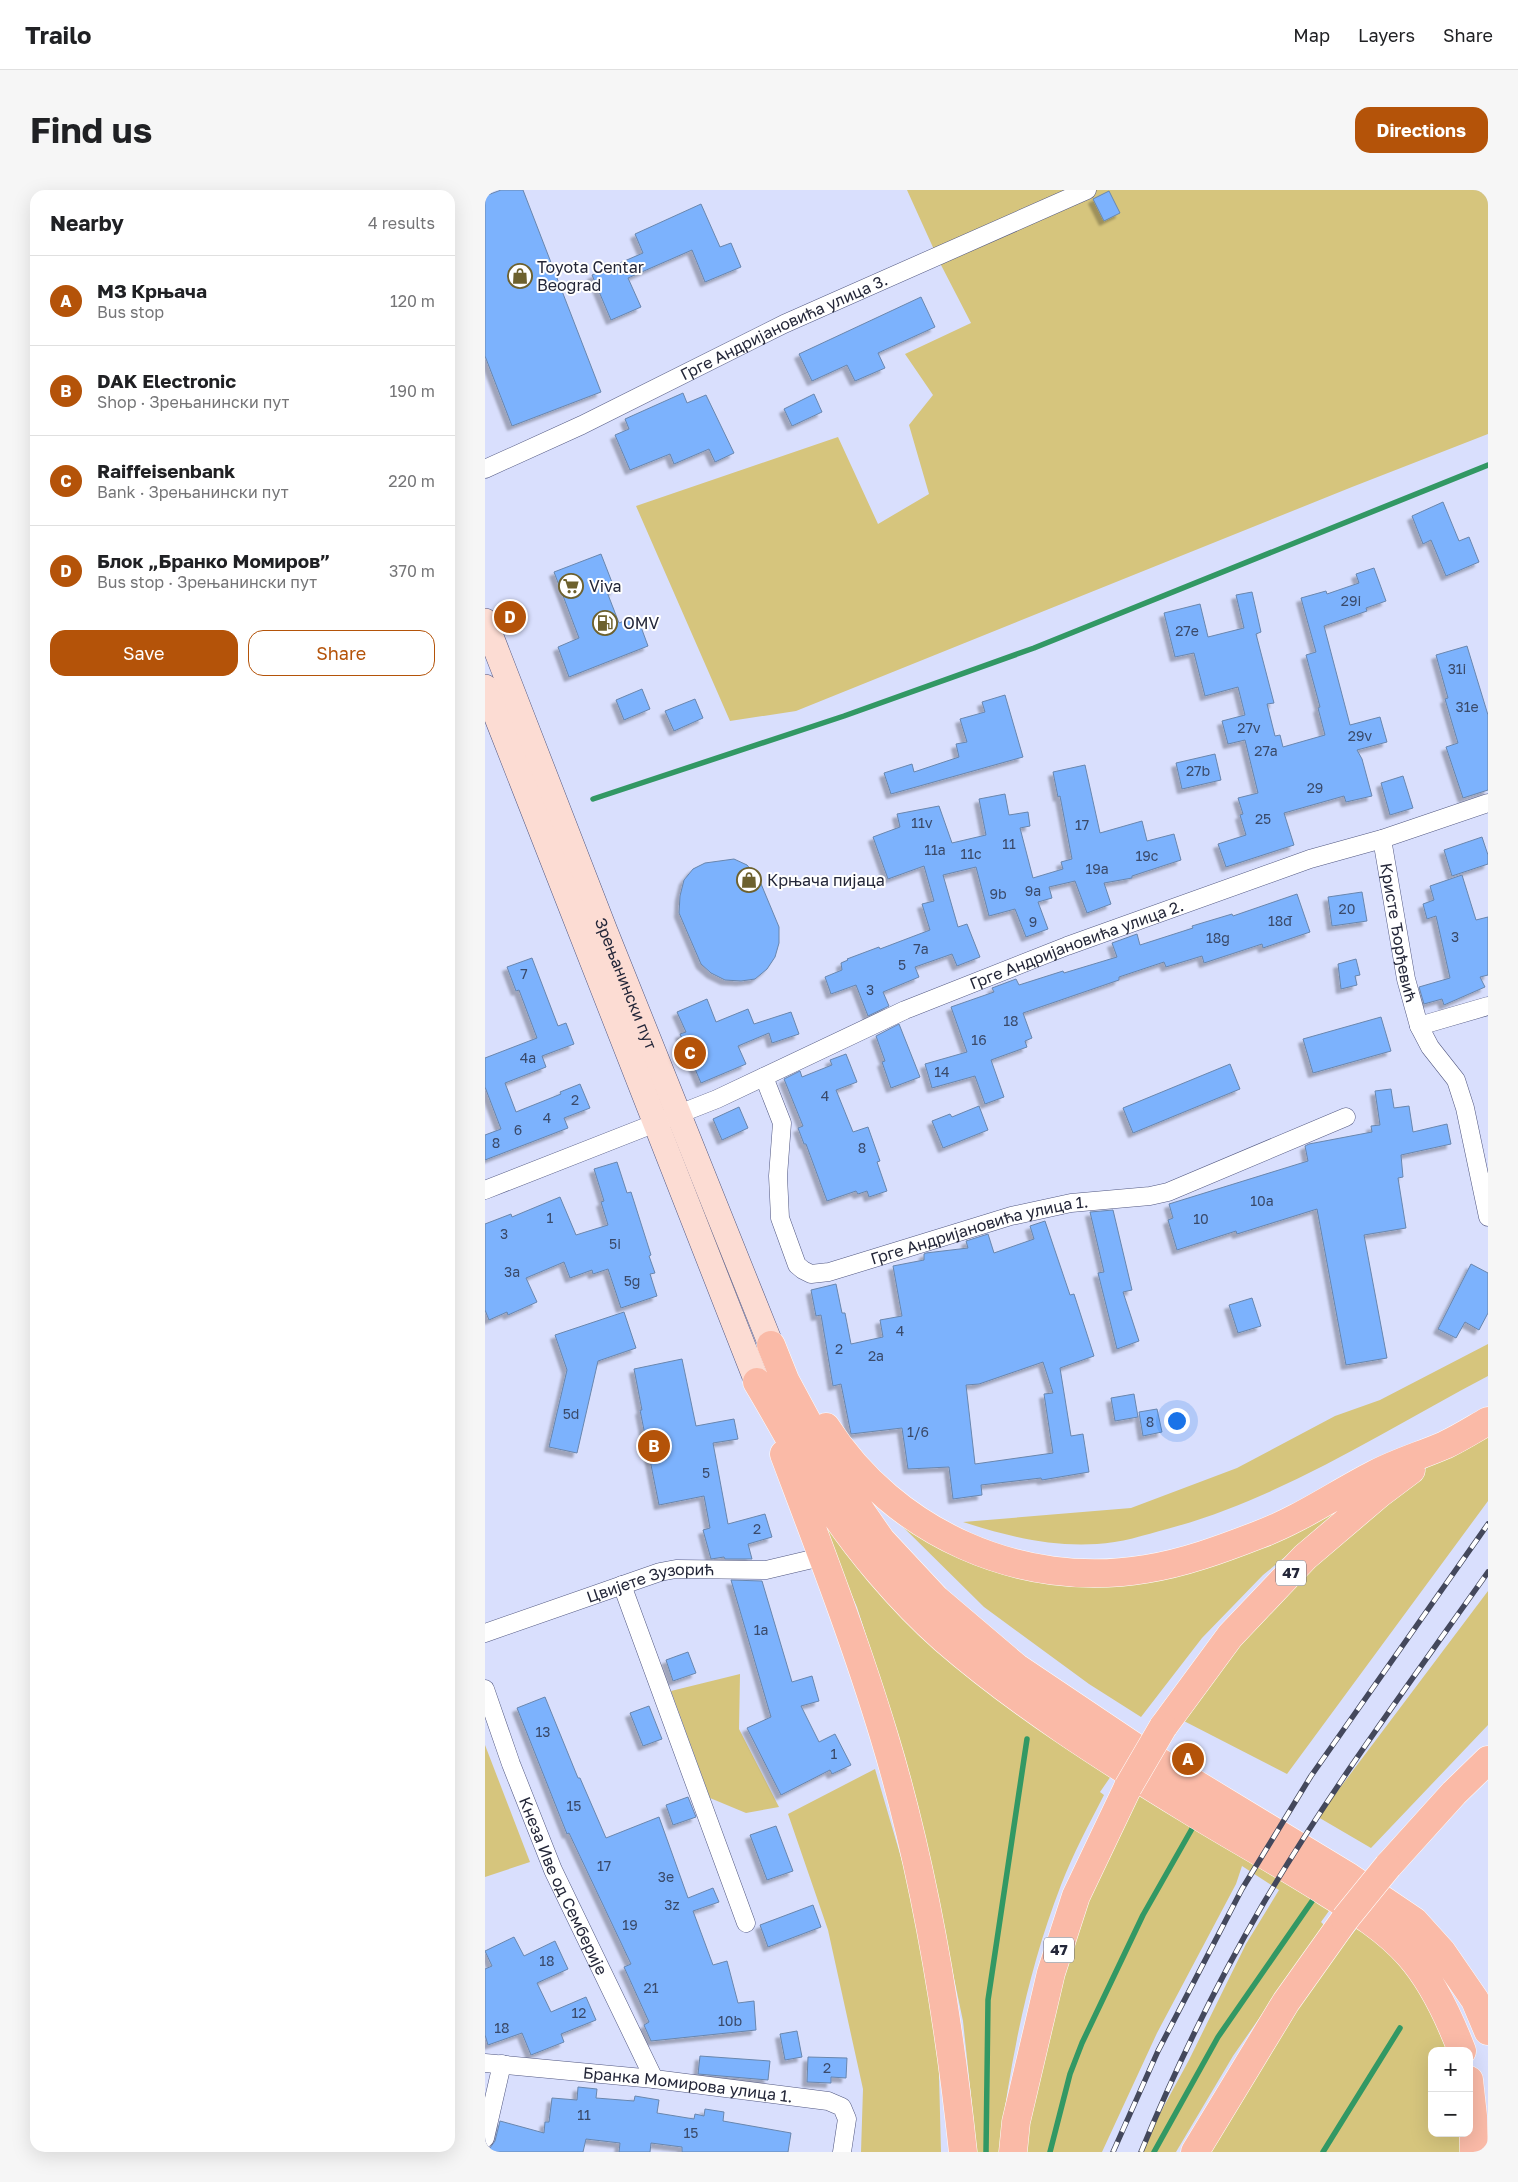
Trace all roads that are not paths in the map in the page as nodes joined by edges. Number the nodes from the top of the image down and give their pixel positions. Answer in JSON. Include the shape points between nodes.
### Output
{"nodes":[{"id":1,"x":1087,"y":190,"type":"edge"},
{"id":2,"x":485,"y":469,"type":"edge"},
{"id":3,"x":485,"y":621,"type":"edge"},
{"id":4,"x":485,"y":687,"type":"edge"},
{"id":5,"x":1488,"y":803,"type":"edge"},
{"id":6,"x":1382,"y":839,"type":"junction"},
{"id":7,"x":1488,"y":1006,"type":"edge"},
{"id":8,"x":1419,"y":1026,"type":"junction"},
{"id":9,"x":765,"y":1077,"type":"junction"},
{"id":10,"x":678,"y":1114,"type":"junction"},
{"id":11,"x":1346,"y":1117,"type":"dead end"},
{"id":12,"x":655,"y":1123,"type":"junction"},
{"id":13,"x":485,"y":1190,"type":"edge"},
{"id":14,"x":1488,"y":1217,"type":"edge"},
{"id":15,"x":771,"y":1345,"type":"junction"},
{"id":16,"x":757,"y":1382,"type":"junction"},
{"id":17,"x":1488,"y":1421,"type":"edge"},
{"id":18,"x":1445,"y":1445,"type":"junction"},
{"id":19,"x":821,"y":1557,"type":"junction"},
{"id":20,"x":622,"y":1585,"type":"junction"},
{"id":21,"x":485,"y":1633,"type":"edge"},
{"id":22,"x":485,"y":1689,"type":"edge"},
{"id":23,"x":1488,"y":1760,"type":"edge"},
{"id":24,"x":746,"y":1924,"type":"dead end"},
{"id":25,"x":1488,"y":2031,"type":"edge"},
{"id":26,"x":1460,"y":2047,"type":"edge"},
{"id":27,"x":493,"y":2064,"type":"edge"},
{"id":28,"x":654,"y":2079,"type":"junction"},
{"id":29,"x":1470,"y":2092,"type":"edge"},
{"id":30,"x":485,"y":2138,"type":"edge"},
{"id":31,"x":842,"y":2152,"type":"edge"},
{"id":32,"x":963,"y":2152,"type":"edge"},
{"id":33,"x":1013,"y":2152,"type":"edge"},
{"id":34,"x":1195,"y":2152,"type":"edge"},
{"id":35,"x":1474,"y":2152,"type":"edge"}],
"edges":[{"from":1,"to":2,"type":"street","name":"Грге Андријановића улица 3.","via":[[784,324],[582,426]]},
{"from":3,"to":10,"type":"main road","name":"Зрењанински пут"},
{"from":4,"to":12,"type":"main road","name":"Зрењанински пут"},
{"from":5,"to":6,"type":"street","name":"Грге Андријановића улица 2."},
{"from":6,"to":8,"type":"street","name":"Кристе Ђорђевић","via":[[1406,979]]},
{"from":6,"to":9,"type":"street","name":"Грге Андријановића улица 2.","via":[[1310,859],[1067,946],[905,1010]]},
{"from":7,"to":8,"type":"street","name":"Кристе Ђорђевић"},
{"from":8,"to":14,"type":"street","name":"Кристе Ђорђевић","via":[[1430,1047],[1456,1080]]},
{"from":9,"to":10,"type":"street","name":"Грге Андријановића улица 2."},
{"from":9,"to":11,"type":"street","name":"Грге Андријановића улица 1.","via":[[782,1123],[778,1176],[780,1218],[797,1265],[811,1274],[849,1267],[1011,1216],[1071,1203],[1168,1192]]},
{"from":10,"to":12,"type":"street","name":"Грге Андријановића улица 2."},
{"from":10,"to":15,"type":"main road","name":"Зрењанински пут"},
{"from":12,"to":13,"type":"street","name":"Грге Андријановића улица 2."},
{"from":12,"to":16,"type":"main road","name":"Зрењанински пут"},
{"from":15,"to":18,"type":"main road","via":[[834,1440],[860,1472],[899,1507],[949,1540],[987,1556],[1027,1567],[1085,1574],[1145,1570],[1179,1562],[1260,1535],[1399,1462]]},
{"from":15,"to":25,"type":"main road","via":[[785,1380],[836,1475],[881,1540],[935,1600],[1016,1667],[1130,1744],[1349,1877],[1413,1921],[1443,1952],[1475,2000]]},
{"from":16,"to":19,"type":"main road"},
{"from":16,"to":26,"type":"main road","via":[[844,1527],[945,1640],[1079,1740],[1364,1915],[1408,1954],[1423,1973],[1438,1997]]},
{"from":17,"to":18,"type":"main road","number":"47"},
{"from":18,"to":33,"type":"main road","number":"47","bridge":true,"via":[[1379,1494],[1305,1558],[1230,1636],[1163,1726],[1128,1787],[1077,1896],[1051,1973],[1016,2122]]},
{"from":19,"to":20,"type":"street","name":"Цвијете Зузорић","via":[[766,1570],[668,1570]]},
{"from":19,"to":32,"type":"main road","via":[[854,1643],[884,1736],[919,1870],[947,2031]]},
{"from":20,"to":21,"type":"street","name":"Цвијете Зузорић"},
{"from":20,"to":24,"type":"street"},
{"from":22,"to":28,"type":"street","name":"Кнеза Иве од Семберије","via":[[553,1870]]},
{"from":23,"to":34,"type":"main road","bridge":true,"via":[[1388,1866],[1345,1919],[1286,2002]]},
{"from":27,"to":28,"type":"street","name":"Бранка Момирова улица 1."},
{"from":27,"to":30,"type":"street"},
{"from":28,"to":31,"type":"street","name":"Бранка Момирова улица 1.","via":[[828,2101],[842,2107],[847,2119]]},
{"from":29,"to":35,"type":"main road"}]}
